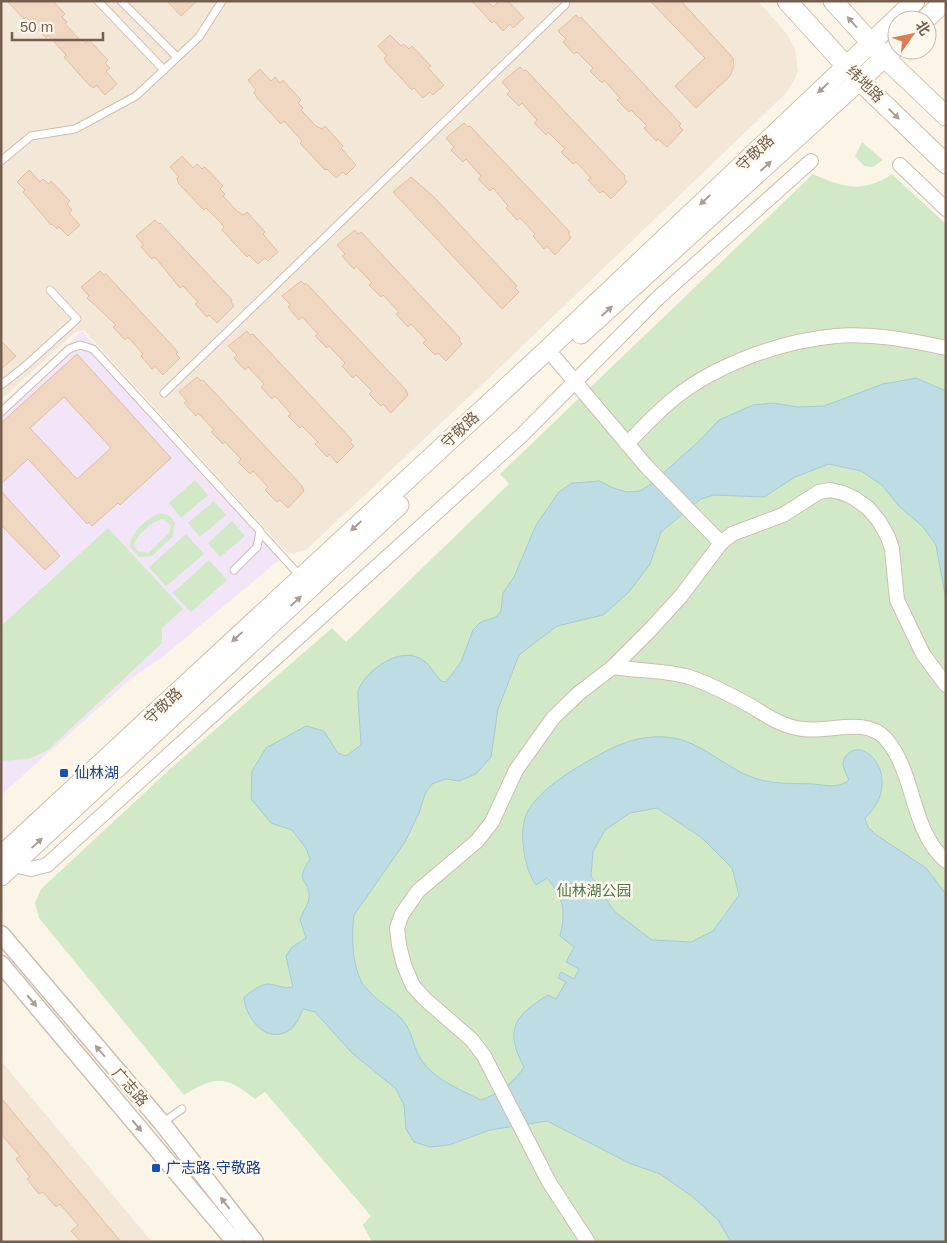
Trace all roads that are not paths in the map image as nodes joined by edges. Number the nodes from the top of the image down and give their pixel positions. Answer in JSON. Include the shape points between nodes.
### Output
{"nodes":[{"id":1,"x":98,"y":1,"type":"edge"},
{"id":2,"x":121,"y":1,"type":"edge"},
{"id":3,"x":222,"y":1,"type":"edge"},
{"id":4,"x":566,"y":1,"type":"edge"},
{"id":5,"x":787,"y":1,"type":"edge"},
{"id":6,"x":833,"y":1,"type":"edge"},
{"id":7,"x":915,"y":1,"type":"edge"},
{"id":8,"x":945,"y":1,"type":"edge"},
{"id":9,"x":936,"y":10,"type":"edge"},
{"id":10,"x":871,"y":43,"type":"junction"},
{"id":11,"x":887,"y":50,"type":"edge"},
{"id":12,"x":887,"y":56,"type":"edge"},
{"id":13,"x":177,"y":57,"type":"junction"},
{"id":14,"x":898,"y":60,"type":"edge"},
{"id":15,"x":846,"y":66,"type":"junction"},
{"id":16,"x":164,"y":70,"type":"junction"},
{"id":17,"x":860,"y":80,"type":"junction"},
{"id":18,"x":946,"y":116,"type":"edge"},
{"id":19,"x":1,"y":161,"type":"edge"},
{"id":20,"x":811,"y":161,"type":"dead end"},
{"id":21,"x":946,"y":164,"type":"edge"},
{"id":22,"x":900,"y":165,"type":"dead end"},
{"id":23,"x":946,"y":210,"type":"edge"},
{"id":24,"x":50,"y":290,"type":"dead end"},
{"id":25,"x":946,"y":348,"type":"edge"},
{"id":26,"x":555,"y":358,"type":"junction"},
{"id":27,"x":575,"y":381,"type":"junction"},
{"id":28,"x":1,"y":384,"type":"edge"},
{"id":29,"x":164,"y":393,"type":"dead end"},
{"id":30,"x":1,"y":412,"type":"edge"},
{"id":31,"x":628,"y":444,"type":"junction"},
{"id":32,"x":260,"y":531,"type":"junction"},
{"id":33,"x":720,"y":543,"type":"junction"},
{"id":34,"x":234,"y":570,"type":"dead end"},
{"id":35,"x":302,"y":577,"type":"junction"},
{"id":36,"x":614,"y":667,"type":"junction"},
{"id":37,"x":946,"y":685,"type":"edge"},
{"id":38,"x":946,"y":861,"type":"edge"},
{"id":39,"x":5,"y":866,"type":"edge"},
{"id":40,"x":1,"y":934,"type":"edge"},
{"id":41,"x":1,"y":964,"type":"edge"},
{"id":42,"x":182,"y":1109,"type":"dead end"},
{"id":43,"x":162,"y":1123,"type":"junction"},
{"id":44,"x":235,"y":1242,"type":"edge"},
{"id":45,"x":256,"y":1242,"type":"edge"},
{"id":46,"x":588,"y":1242,"type":"edge"}],
"edges":[{"from":1,"to":16,"type":"lane"},
{"from":2,"to":13,"type":"lane"},
{"from":3,"to":13,"type":"lane","via":[[199,37]]},
{"from":4,"to":29,"type":"lane","via":[[544,26]]},
{"from":5,"to":15,"type":"main road","name":"纬地路"},
{"from":10,"to":6,"type":"main road","one_way":true},
{"from":7,"to":10,"type":"main road","name":"守敬路"},
{"from":8,"to":9,"type":"main road"},
{"from":10,"to":11,"type":"main road"},
{"from":10,"to":15,"type":"main road","name":"守敬路"},
{"from":12,"to":17,"type":"main road","name":"守敬路"},
{"from":13,"to":16,"type":"lane"},
{"from":14,"to":18,"type":"main road"},
{"from":15,"to":17,"type":"main road","name":"纬地路"},
{"from":15,"to":35,"type":"main road","name":"守敬路","one_way":true},
{"from":16,"to":19,"type":"lane","via":[[136,96],[75,129],[30,136]]},
{"from":17,"to":21,"type":"main road","name":"纬地路","one_way":true},
{"from":26,"to":17,"type":"main road","name":"守敬路","one_way":true},
{"from":20,"to":27,"type":"street","via":[[659,297]]},
{"from":22,"to":23,"type":"street"},
{"from":24,"to":28,"type":"lane","via":[[77,320]]},
{"from":25,"to":31,"type":"street","via":[[875,336],[837,336],[776,349],[696,383],[657,413]]},
{"from":26,"to":27,"type":"street"},
{"from":39,"to":26,"type":"main road","name":"守敬路","one_way":true},
{"from":27,"to":31,"type":"street"},
{"from":27,"to":39,"type":"street","via":[[521,436],[47,865],[31,869]]},
{"from":30,"to":32,"type":"lane","via":[[69,349],[89,347]]},
{"from":31,"to":33,"type":"street"},
{"from":32,"to":34,"type":"lane","via":[[257,547]]},
{"from":32,"to":35,"type":"lane"},
{"from":33,"to":36,"type":"street","via":[[681,596]]},
{"from":33,"to":37,"type":"street","via":[[732,534],[794,510],[820,492],[830,490],[854,498],[868,508],[888,537],[897,600],[923,654]]},
{"from":35,"to":39,"type":"main road","name":"守敬路","one_way":true},
{"from":36,"to":38,"type":"street","via":[[688,677],[791,727],[804,730],[860,727],[878,732],[902,768],[931,844]]},
{"from":36,"to":46,"type":"street","via":[[552,718],[516,770],[492,822],[477,841],[418,891],[402,914],[397,928],[404,965],[413,986],[472,1040],[495,1075],[549,1182]]},
{"from":43,"to":40,"type":"street","name":"广志路","one_way":true},
{"from":41,"to":44,"type":"street","name":"广志路","one_way":true},
{"from":42,"to":43,"type":"lane"},
{"from":45,"to":43,"type":"street","name":"广志路","one_way":true}]}
